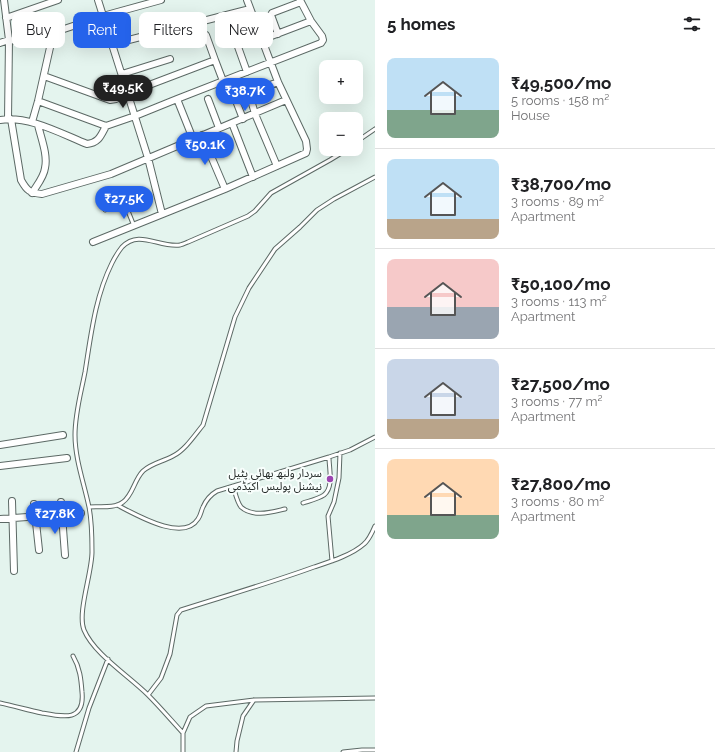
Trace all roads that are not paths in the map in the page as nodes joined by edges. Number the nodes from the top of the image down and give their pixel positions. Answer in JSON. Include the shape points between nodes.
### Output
{"nodes":[{"id":1,"x":4,"y":0,"type":"edge"},
{"id":2,"x":58,"y":0,"type":"edge"},
{"id":3,"x":98,"y":0,"type":"edge"},
{"id":4,"x":161,"y":0,"type":"edge"},
{"id":5,"x":247,"y":0,"type":"edge"},
{"id":6,"x":300,"y":1,"type":"edge"},
{"id":7,"x":250,"y":9,"type":"junction"},
{"id":8,"x":102,"y":12,"type":"edge"},
{"id":9,"x":118,"y":12,"type":"edge"},
{"id":10,"x":240,"y":12,"type":"edge"},
{"id":11,"x":251,"y":12,"type":"edge"},
{"id":12,"x":6,"y":18,"type":"junction"},
{"id":13,"x":215,"y":19,"type":"edge"},
{"id":14,"x":311,"y":21,"type":"junction"},
{"id":15,"x":278,"y":34,"type":"junction"},
{"id":16,"x":273,"y":36,"type":"edge"},
{"id":17,"x":207,"y":38,"type":"edge"},
{"id":18,"x":8,"y":40,"type":"junction"},
{"id":19,"x":131,"y":40,"type":"edge"},
{"id":20,"x":0,"y":43,"type":"edge"},
{"id":21,"x":114,"y":48,"type":"edge"},
{"id":22,"x":238,"y":48,"type":"edge"},
{"id":23,"x":265,"y":48,"type":"edge"},
{"id":24,"x":170,"y":59,"type":"dead end"},
{"id":25,"x":215,"y":60,"type":"junction"},
{"id":26,"x":272,"y":63,"type":"junction"},
{"id":27,"x":247,"y":72,"type":"junction"},
{"id":28,"x":122,"y":74,"type":"junction"},
{"id":29,"x":44,"y":76,"type":"junction"},
{"id":30,"x":223,"y":81,"type":"junction"},
{"id":31,"x":278,"y":82,"type":"junction"},
{"id":32,"x":128,"y":93,"type":"junction"},
{"id":33,"x":233,"y":93,"type":"dead end"},
{"id":34,"x":177,"y":99,"type":"junction"},
{"id":35,"x":208,"y":99,"type":"dead end"},
{"id":36,"x":286,"y":100,"type":"junction"},
{"id":37,"x":38,"y":101,"type":"junction"},
{"id":38,"x":255,"y":114,"type":"junction"},
{"id":39,"x":135,"y":116,"type":"junction"},
{"id":40,"x":9,"y":119,"type":"junction"},
{"id":41,"x":243,"y":119,"type":"junction"},
{"id":42,"x":0,"y":120,"type":"edge"},
{"id":43,"x":232,"y":123,"type":"junction"},
{"id":44,"x":35,"y":124,"type":"junction"},
{"id":45,"x":106,"y":126,"type":"junction"},
{"id":46,"x":219,"y":128,"type":"junction"},
{"id":47,"x":375,"y":129,"type":"edge"},
{"id":48,"x":202,"y":135,"type":"junction"},
{"id":49,"x":363,"y":137,"type":"edge"},
{"id":50,"x":194,"y":139,"type":"junction"},
{"id":51,"x":337,"y":156,"type":"edge"},
{"id":52,"x":148,"y":158,"type":"junction"},
{"id":53,"x":277,"y":166,"type":"junction"},
{"id":54,"x":253,"y":176,"type":"junction"},
{"id":55,"x":375,"y":177,"type":"edge"},
{"id":56,"x":225,"y":189,"type":"junction"},
{"id":57,"x":32,"y":193,"type":"junction"},
{"id":58,"x":105,"y":210,"type":"dead end"},
{"id":59,"x":162,"y":214,"type":"junction"},
{"id":60,"x":134,"y":226,"type":"junction"},
{"id":61,"x":93,"y":242,"type":"dead end"},
{"id":62,"x":63,"y":435,"type":"dead end"},
{"id":63,"x":375,"y":436,"type":"edge"},
{"id":64,"x":0,"y":445,"type":"edge"},
{"id":65,"x":340,"y":453,"type":"junction"},
{"id":66,"x":67,"y":458,"type":"dead end"},
{"id":67,"x":329,"y":458,"type":"junction"},
{"id":68,"x":0,"y":466,"type":"edge"},
{"id":69,"x":233,"y":486,"type":"junction"},
{"id":70,"x":12,"y":501,"type":"dead end"},
{"id":71,"x":61,"y":502,"type":"dead end"},
{"id":72,"x":303,"y":503,"type":"dead end"},
{"id":73,"x":34,"y":504,"type":"dead end"},
{"id":74,"x":117,"y":505,"type":"junction"},
{"id":75,"x":89,"y":506,"type":"junction"},
{"id":76,"x":285,"y":509,"type":"dead end"},
{"id":77,"x":81,"y":513,"type":"dead end"},
{"id":78,"x":62,"y":514,"type":"junction"},
{"id":79,"x":35,"y":516,"type":"junction"},
{"id":80,"x":12,"y":518,"type":"junction"},
{"id":81,"x":0,"y":519,"type":"edge"},
{"id":82,"x":375,"y":526,"type":"edge"},
{"id":83,"x":39,"y":550,"type":"dead end"},
{"id":84,"x":65,"y":555,"type":"dead end"},
{"id":85,"x":332,"y":561,"type":"junction"},
{"id":86,"x":14,"y":571,"type":"dead end"},
{"id":87,"x":73,"y":656,"type":"dead end"},
{"id":88,"x":108,"y":659,"type":"junction"},
{"id":89,"x":148,"y":695,"type":"junction"},
{"id":90,"x":375,"y":698,"type":"edge"},
{"id":91,"x":254,"y":700,"type":"junction"},
{"id":92,"x":0,"y":703,"type":"edge"},
{"id":93,"x":183,"y":733,"type":"junction"},
{"id":94,"x":375,"y":750,"type":"edge"},
{"id":95,"x":76,"y":752,"type":"edge"},
{"id":96,"x":183,"y":752,"type":"edge"},
{"id":97,"x":236,"y":752,"type":"edge"},
{"id":98,"x":343,"y":752,"type":"edge"}],
"edges":[{"from":1,"to":12,"type":"street"},
{"from":2,"to":12,"type":"street"},
{"from":3,"to":8,"type":"street"},
{"from":4,"to":9,"type":"street"},
{"from":5,"to":7,"type":"street"},
{"from":6,"to":14,"type":"street"},
{"from":6,"to":15,"type":"street","via":[[272,13]]},
{"from":7,"to":10,"type":"street"},
{"from":7,"to":11,"type":"street"},
{"from":12,"to":18,"type":"street"},
{"from":13,"to":19,"type":"street"},
{"from":14,"to":15,"type":"street"},
{"from":14,"to":26,"type":"street","via":[[322,36],[321,43]]},
{"from":15,"to":16,"type":"street"},
{"from":17,"to":25,"type":"street"},
{"from":18,"to":20,"type":"street"},
{"from":18,"to":29,"type":"street","via":[[51,43]]},
{"from":18,"to":40,"type":"street"},
{"from":21,"to":28,"type":"street"},
{"from":22,"to":27,"type":"street"},
{"from":23,"to":26,"type":"street"},
{"from":24,"to":28,"type":"street"},
{"from":25,"to":30,"type":"street"},
{"from":25,"to":32,"type":"street"},
{"from":26,"to":27,"type":"street"},
{"from":26,"to":31,"type":"street"},
{"from":27,"to":30,"type":"street"},
{"from":28,"to":32,"type":"street"},
{"from":29,"to":32,"type":"street","via":[[110,100]]},
{"from":29,"to":37,"type":"street"},
{"from":30,"to":34,"type":"street"},
{"from":31,"to":36,"type":"street"},
{"from":31,"to":38,"type":"street","via":[[249,93]]},
{"from":32,"to":39,"type":"street"},
{"from":33,"to":41,"type":"street"},
{"from":34,"to":39,"type":"street"},
{"from":34,"to":50,"type":"street"},
{"from":35,"to":46,"type":"street"},
{"from":36,"to":38,"type":"street"},
{"from":36,"to":53,"type":"street","via":[[306,141],[307,150],[306,153]]},
{"from":37,"to":44,"type":"street"},
{"from":37,"to":45,"type":"street"},
{"from":38,"to":41,"type":"street"},
{"from":38,"to":53,"type":"street"},
{"from":39,"to":45,"type":"street"},
{"from":39,"to":52,"type":"street"},
{"from":40,"to":42,"type":"street"},
{"from":40,"to":44,"type":"street"},
{"from":40,"to":57,"type":"street","via":[[21,180]]},
{"from":41,"to":43,"type":"street"},
{"from":43,"to":46,"type":"street"},
{"from":43,"to":54,"type":"street"},
{"from":44,"to":45,"type":"street","via":[[88,144],[98,140]]},
{"from":44,"to":57,"type":"street","via":[[46,167]]},
{"from":46,"to":48,"type":"street"},
{"from":47,"to":49,"type":"lane"},
{"from":48,"to":50,"type":"street"},
{"from":48,"to":56,"type":"street"},
{"from":50,"to":52,"type":"street"},
{"from":51,"to":75,"type":"lane","via":[[271,193],[254,211],[242,218],[179,245],[144,238],[128,242],[121,248],[105,277],[93,321],[76,411],[75,436],[79,466]]},
{"from":52,"to":57,"type":"street","via":[[111,174],[62,189],[42,194]]},
{"from":52,"to":59,"type":"street"},
{"from":53,"to":54,"type":"street"},
{"from":54,"to":56,"type":"street"},
{"from":55,"to":74,"type":"lane","via":[[317,210],[275,249],[249,288],[236,317],[202,425],[180,452],[150,465],[142,472],[128,496]]},
{"from":56,"to":59,"type":"street"},
{"from":58,"to":60,"type":"lane","via":[[123,204]]},
{"from":59,"to":60,"type":"street"},
{"from":60,"to":61,"type":"street"},
{"from":62,"to":64,"type":"street"},
{"from":63,"to":65,"type":"lane"},
{"from":65,"to":67,"type":"lane"},
{"from":65,"to":85,"type":"lane","via":[[339,478],[328,516]]},
{"from":66,"to":68,"type":"street"},
{"from":67,"to":69,"type":"lane"},
{"from":67,"to":72,"type":"lane","via":[[329,488],[325,494]]},
{"from":69,"to":74,"type":"lane","via":[[209,496],[198,519],[192,526],[182,529],[168,528]]},
{"from":69,"to":76,"type":"lane","via":[[241,507],[252,513],[264,514]]},
{"from":70,"to":80,"type":"street"},
{"from":71,"to":78,"type":"street"},
{"from":73,"to":79,"type":"street"},
{"from":74,"to":75,"type":"lane"},
{"from":75,"to":88,"type":"lane","via":[[92,556],[81,618],[90,642]]},
{"from":77,"to":78,"type":"street"},
{"from":78,"to":79,"type":"street"},
{"from":78,"to":84,"type":"street"},
{"from":79,"to":80,"type":"street"},
{"from":79,"to":83,"type":"street"},
{"from":80,"to":81,"type":"street"},
{"from":80,"to":86,"type":"street"},
{"from":82,"to":85,"type":"lane","via":[[365,544]]},
{"from":85,"to":89,"type":"lane","via":[[181,610],[176,615],[170,654],[161,678]]},
{"from":87,"to":92,"type":"lane","via":[[78,664],[83,700],[76,713],[64,717]]},
{"from":88,"to":89,"type":"lane"},
{"from":88,"to":95,"type":"lane","via":[[89,708]]},
{"from":89,"to":93,"type":"lane"},
{"from":90,"to":91,"type":"lane"},
{"from":91,"to":93,"type":"lane","via":[[206,706],[190,717]]},
{"from":91,"to":97,"type":"lane","via":[[243,716]]},
{"from":93,"to":96,"type":"lane"},
{"from":94,"to":98,"type":"lane"}]}
